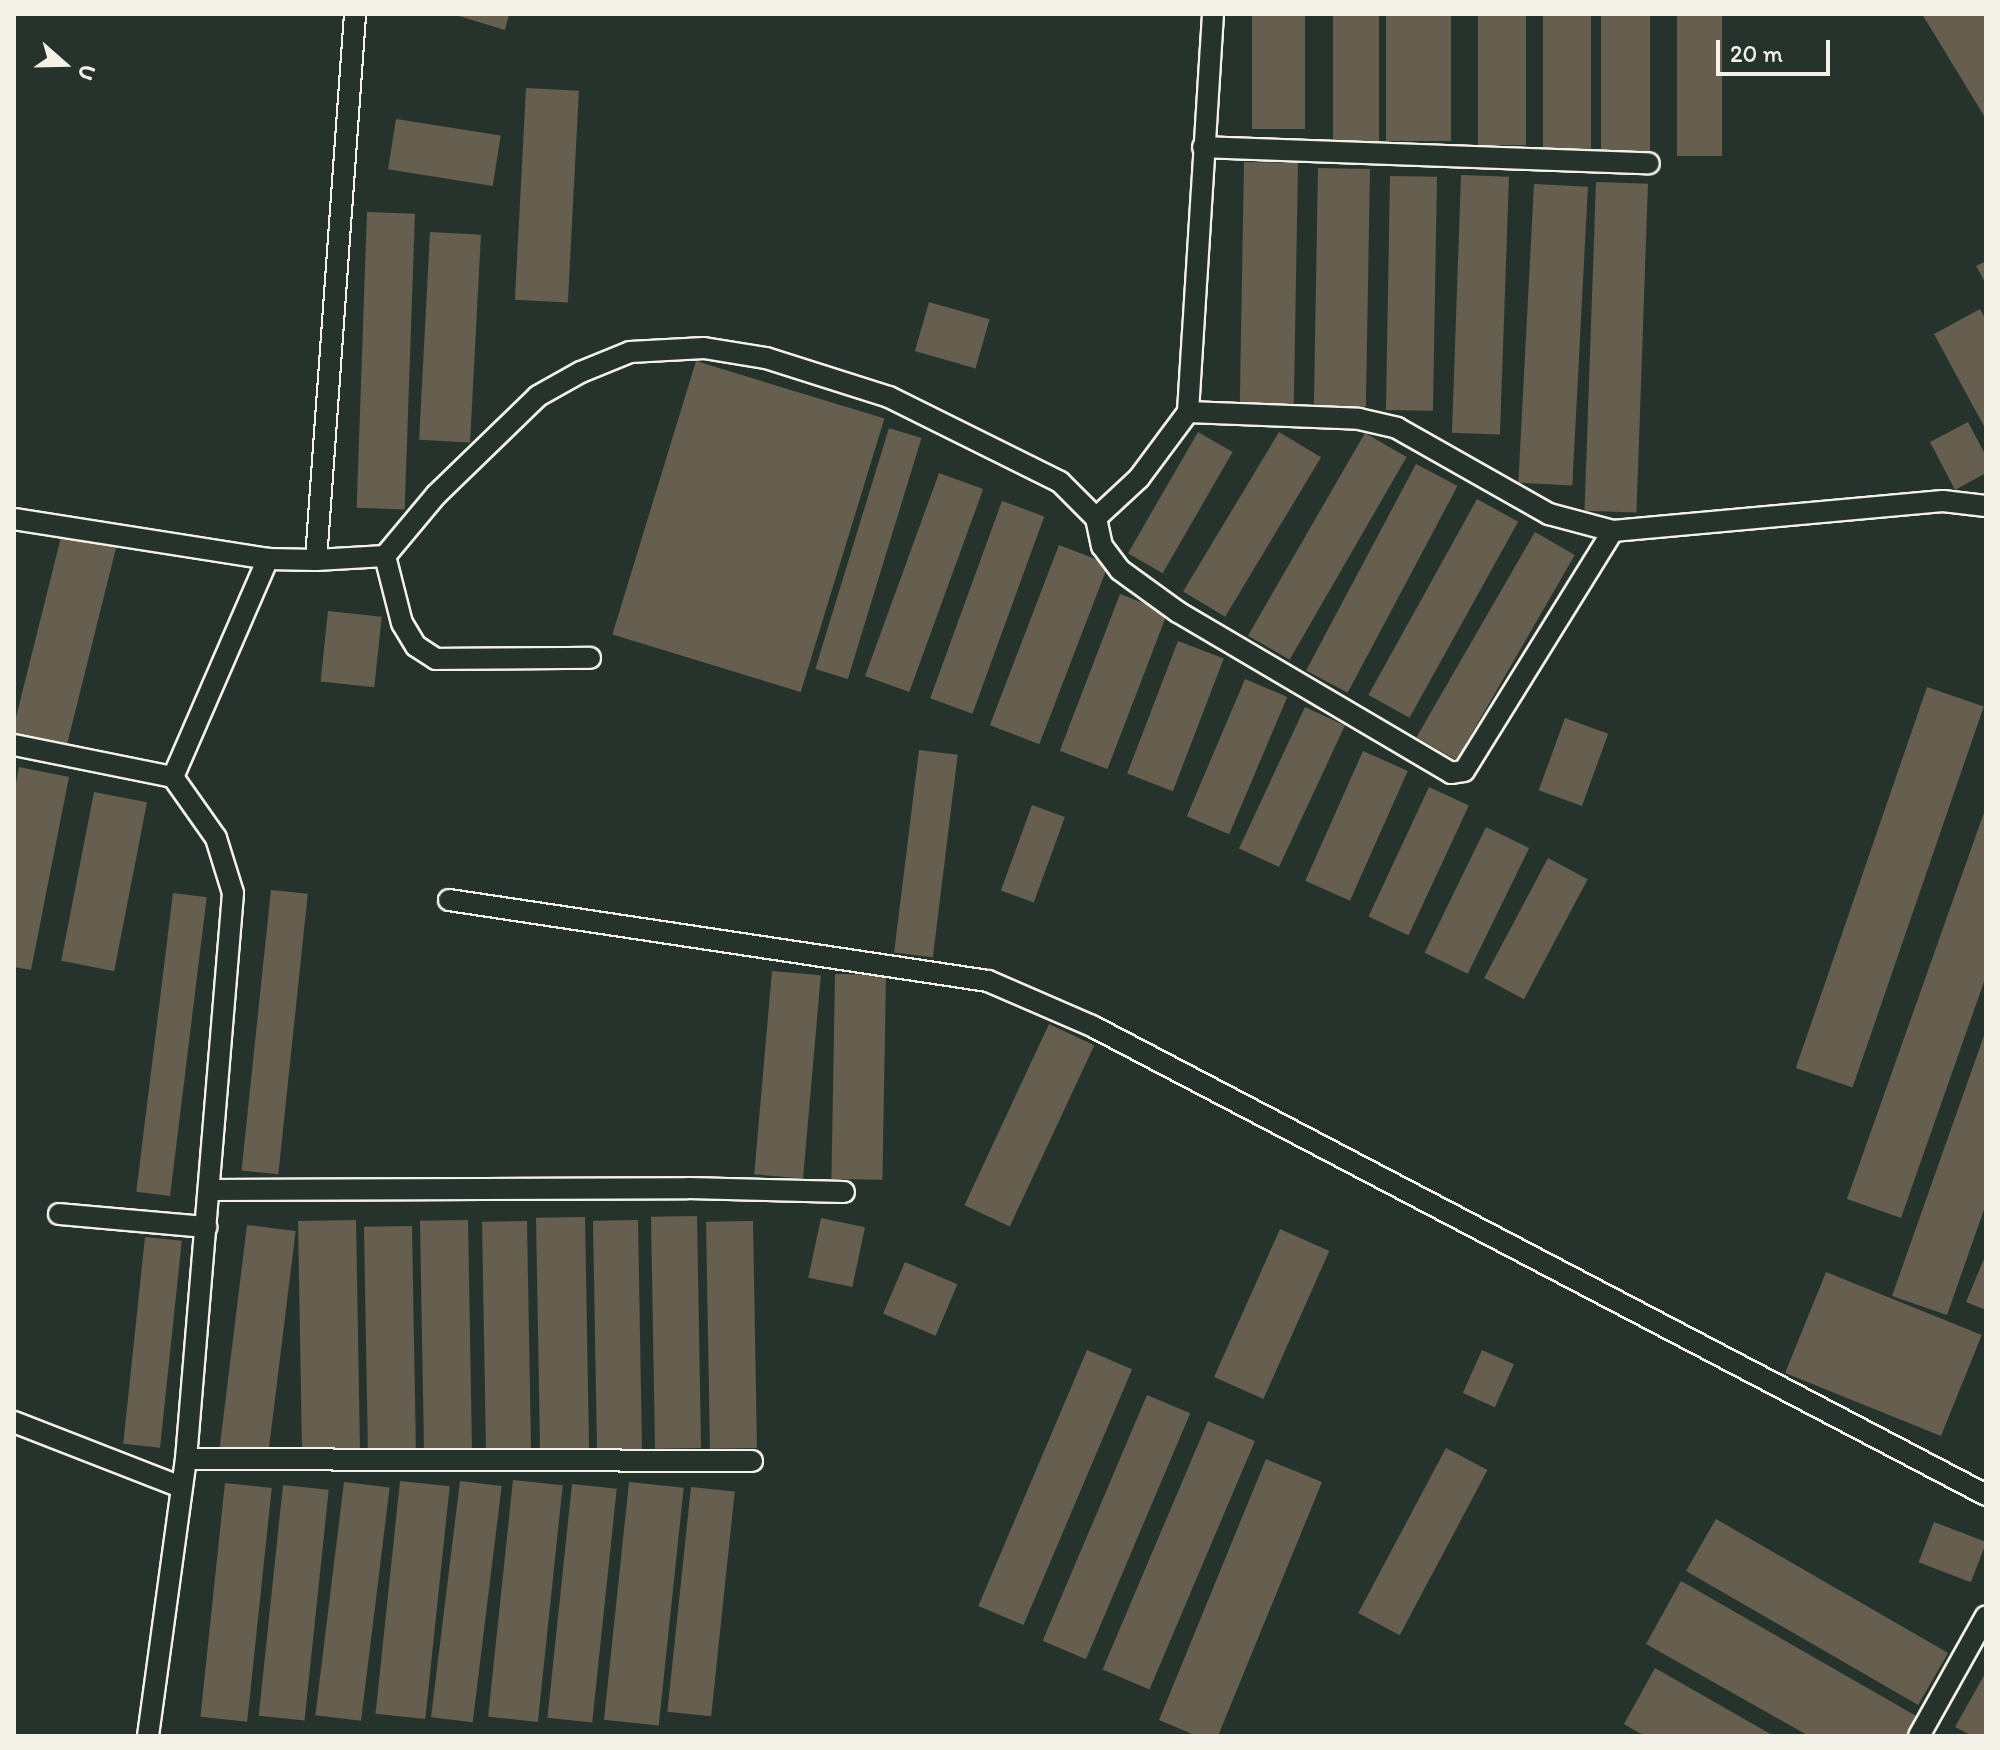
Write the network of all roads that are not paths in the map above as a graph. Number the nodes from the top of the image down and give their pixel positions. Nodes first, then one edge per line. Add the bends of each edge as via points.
1 (355, 14) edge
2 (1213, 14) edge
3 (1203, 147) junction
4 (1649, 163) dead end
5 (1188, 412) junction
6 (1986, 506) edge
7 (1096, 518) junction
8 (14, 519) edge
9 (1613, 531) junction
10 (385, 556) junction
11 (268, 559) junction
12 (316, 560) junction
13 (590, 658) dead end
14 (14, 745) edge
15 (173, 777) junction
16 (449, 900) dead end
17 (209, 1190) junction
18 (844, 1192) dead end
19 (59, 1214) dead end
20 (206, 1227) junction
21 (14, 1422) edge
22 (186, 1459) junction
23 (752, 1461) dead end
24 (181, 1487) junction
25 (1986, 1495) edge
26 (1986, 1616) edge
27 (148, 1736) edge
28 (1919, 1736) edge

1 - 12 lane
2 - 3 lane
3 - 4 lane
3 - 5 lane
5 - 7 lane via 1139,478
5 - 9 lane via 1359,419 1397,428 1549,514
6 - 9 lane via 1943,501
7 - 9 lane via 1102,546 1120,570 1178,612 1451,773 1464,771
7 - 10 lane via 1060,482 889,397 766,358 704,348 630,352 538,396 436,495
8 - 11 lane
10 - 12 lane
10 - 13 lane via 402,623 416,646 436,659
11 - 12 lane
11 - 15 lane
14 - 15 lane
15 - 17 lane via 216,838 233,893
16 - 25 lane via 988,981 1092,1026
17 - 18 lane
17 - 20 lane
19 - 20 lane
20 - 22 lane
21 - 24 lane
22 - 23 lane
22 - 24 lane
24 - 27 lane
26 - 28 lane

